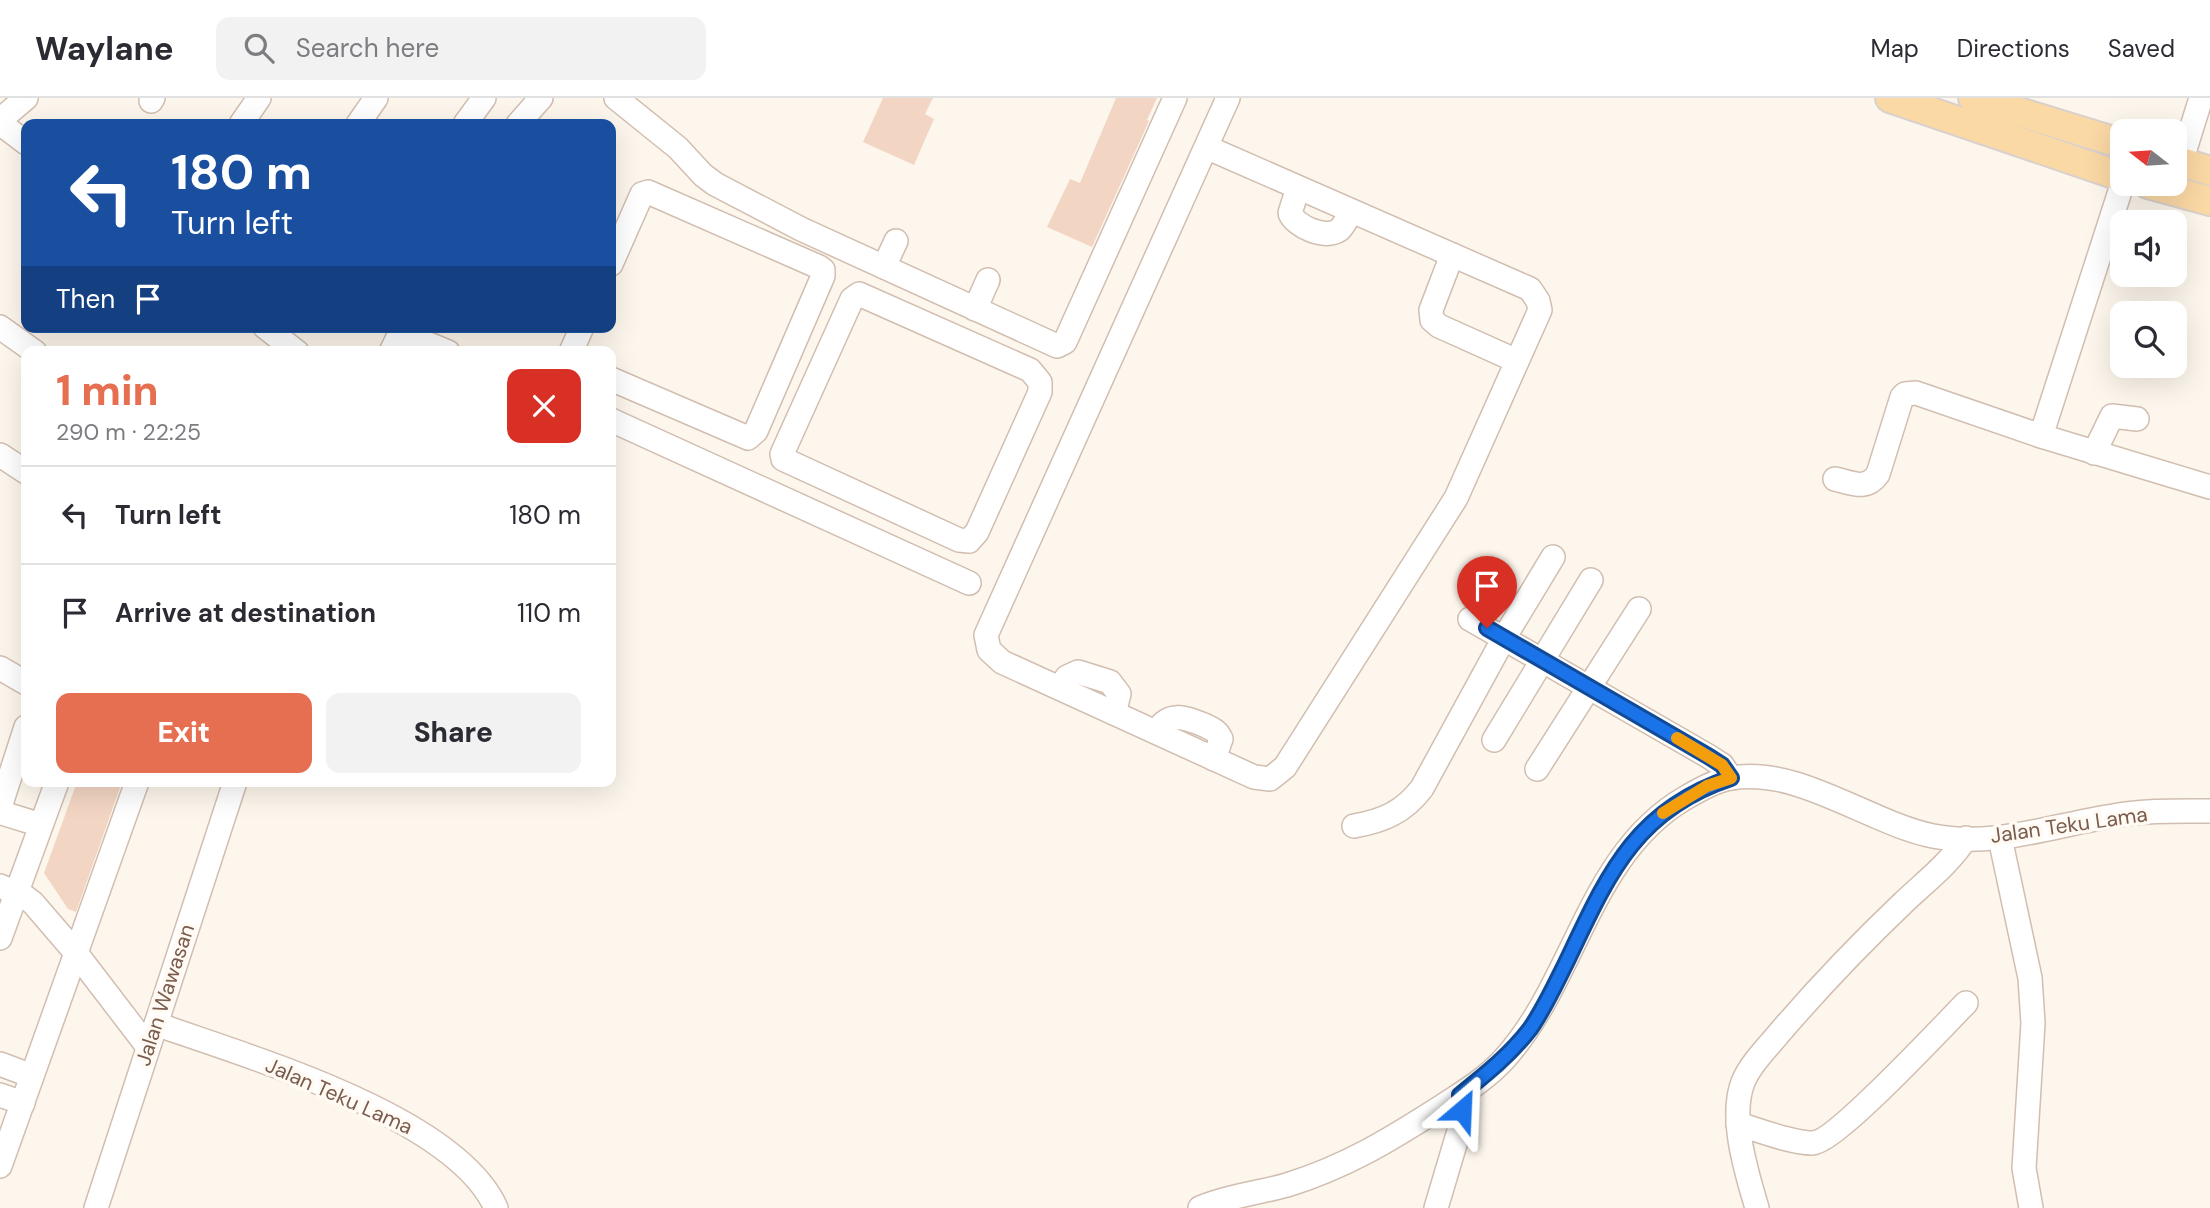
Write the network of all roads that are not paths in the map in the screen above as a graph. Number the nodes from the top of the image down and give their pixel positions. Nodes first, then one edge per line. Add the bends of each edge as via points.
1 (26, 98) edge
2 (259, 98) edge
3 (376, 98) edge
4 (484, 98) edge
5 (541, 98) edge
6 (616, 98) edge
7 (1175, 98) edge
8 (1228, 98) edge
9 (1890, 98) edge
10 (1973, 98) edge
11 (2201, 98) edge
12 (244, 119) edge
13 (361, 119) edge
14 (469, 119) edge
15 (522, 119) edge
16 (0, 121) edge
17 (2188, 134) edge
18 (21, 139) edge
19 (2110, 140) edge
20 (1206, 147) junction
21 (2188, 164) edge
22 (2210, 171) edge
23 (2110, 173) edge
24 (1298, 188) junction
25 (2188, 195) edge
26 (2118, 196) edge
27 (2210, 201) edge
28 (1351, 211) junction
29 (897, 241) dead end
30 (616, 253) edge
31 (1452, 255) junction
32 (884, 267) junction
33 (988, 280) dead end
34 (975, 309) junction
35 (0, 327) edge
36 (273, 333) edge
37 (398, 337) edge
38 (27, 346) edge
39 (289, 346) edge
40 (428, 346) edge
41 (1517, 361) junction
42 (616, 381) edge
43 (656, 399) junction
44 (2137, 419) dead end
45 (616, 422) edge
46 (642, 433) junction
47 (2040, 436) junction
48 (2094, 453) junction
49 (0, 455) edge
50 (21, 469) edge
51 (1835, 479) dead end
52 (2210, 486) edge
53 (870, 500) junction
54 (856, 533) junction
55 (1553, 557) dead end
56 (1591, 580) dead end
57 (969, 583) dead end
58 (1639, 609) dead end
59 (1470, 619) dead end
60 (1504, 638) junction
61 (1543, 661) junction
62 (0, 668) edge
63 (21, 680) edge
64 (1590, 688) junction
65 (1494, 740) dead end
66 (21, 743) edge
67 (1537, 769) dead end
68 (1731, 778) junction
69 (55, 787) edge
70 (135, 787) edge
71 (232, 787) edge
72 (0, 808) edge
73 (2210, 811) edge
74 (41, 825) junction
75 (1354, 826) dead end
76 (1966, 838) junction
77 (2000, 838) junction
78 (8, 890) edge
79 (0, 938) edge
80 (76, 953) junction
81 (1966, 1003) dead end
82 (156, 1024) junction
83 (148, 1047) junction
84 (0, 1064) edge
85 (32, 1076) junction
86 (0, 1095) edge
87 (1460, 1095) junction
88 (23, 1103) junction
89 (1738, 1124) junction
90 (0, 1166) edge
91 (1232, 1204) edge
92 (96, 1208) edge
93 (496, 1208) edge
94 (1200, 1208) edge
95 (1436, 1208) edge
96 (1757, 1208) edge
97 (2031, 1208) edge

1 - 16 street
2 - 12 street
3 - 13 street
4 - 14 street
5 - 15 street
6 - 32 street via 715,184
7 - 34 street via 1065,342 1057,346
8 - 20 street
9 - 23 main road
10 - 19 main road
11 - 17 street
16 - 18 street
20 - 24 street
20 - 41 street via 986,635 995,657 1214,759 1262,779 1275,776 1456,498
21 - 22 main road
24 - 28 street
24 - 28 street via 1290,208 1297,223 1333,232
25 - 27 main road
26 - 47 street
28 - 31 street
29 - 32 street
30 - 43 street via 646,192 823,270 753,436 742,436
31 - 41 street via 1431,310 1432,320
31 - 41 street via 1534,294 1540,310
32 - 34 street
33 - 34 street
35 - 38 street
36 - 39 street
37 - 40 street
42 - 43 street
43 - 46 street
44 - 48 street via 2112,416
45 - 46 street
46 - 54 street
47 - 48 street
47 - 51 street via 1916,393 1905,394 1878,474 1861,486
48 - 52 street
49 - 50 street
53 - 53 street via 788,463 782,454 852,299 859,294 1036,374 1040,392 969,541
53 - 54 street
54 - 57 street
55 - 60 street
56 - 61 street
58 - 64 street
59 - 60 street
60 - 61 street
60 - 75 street via 1412,801 1391,817
61 - 64 street
61 - 65 street
62 - 63 street
64 - 67 street
64 - 68 street via 1708,756
66 - 72 street
68 - 76 street, Jalan Teku Lama via 1796,784 1895,824 1934,836
68 - 87 street, Jalan Teku Lama via 1707,786 1645,827 1622,855 1531,1027 1503,1061
69 - 74 street
70 - 80 street
71 - 82 street, Jalan Wawasan
72 - 74 street via 2,813
73 - 77 street, Jalan Teku Lama via 2117,815
74 - 78 street
76 - 77 street, Jalan Teku Lama
76 - 89 street via 1955,855 1901,904 1756,1060 1742,1084
77 - 97 street via 2030,978 2033,1023 2024,1168
78 - 79 street
78 - 80 street via 33,903
80 - 83 street
80 - 85 street
81 - 89 street via 1850,1119 1821,1141 1805,1142
82 - 83 street, Jalan Wawasan
82 - 93 street, Jalan Teku Lama via 313,1081 421,1132 460,1159
83 - 92 street, Jalan Wawasan
84 - 85 street
85 - 88 street
86 - 88 street
87 - 91 street, Jalan Teku Lama via 1364,1156
87 - 95 street via 1461,1124
88 - 90 street
89 - 96 street
91 - 94 street, Jalan Teku Lama

